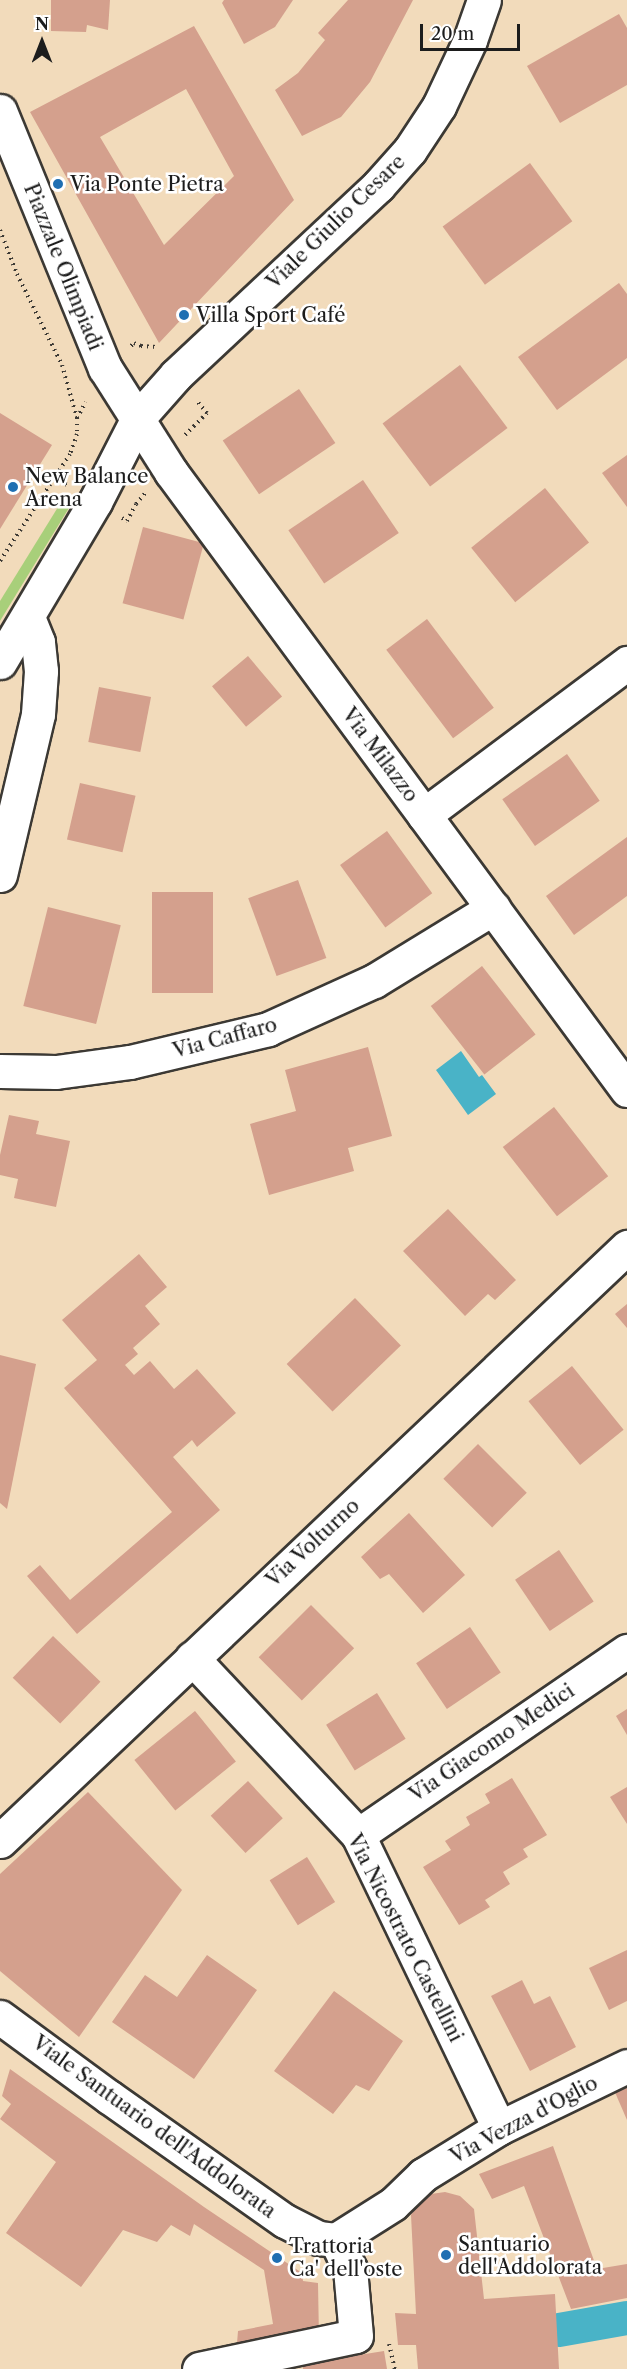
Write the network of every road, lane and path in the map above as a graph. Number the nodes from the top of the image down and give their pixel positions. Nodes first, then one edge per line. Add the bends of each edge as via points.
1 (484, 0) edge
2 (0, 111) edge
3 (0, 230) edge
4 (138, 418) junction
5 (0, 561) edge
6 (28, 617) junction
7 (0, 662) edge
8 (627, 663) edge
9 (424, 814) junction
10 (0, 875) edge
11 (493, 908) junction
12 (0, 1071) edge
13 (627, 1090) edge
14 (627, 1247) edge
15 (627, 1651) edge
16 (192, 1658) junction
17 (358, 1835) junction
18 (0, 1841) edge
19 (0, 2017) edge
20 (627, 2066) edge
21 (499, 2128) junction
22 (336, 2240) junction
23 (199, 2369) edge

1 - 4 street, Viale Giulio Cesare via 444,97 410,150 378,186 176,375
2 - 4 street, Piazzale Olimpiadi via 105,368
3 - 5 path via 62,365 78,418 70,454
4 - 6 street, Viale Giulio Cesare via 95,502
4 - 9 street, Via Milazzo via 171,472
6 - 7 street, Viale Giulio Cesare
6 - 10 street via 38,642 41,671 38,714
8 - 9 street
9 - 11 street, Via Milazzo
11 - 12 street, Via Caffaro via 374,981 268,1029 130,1062 56,1072
11 - 13 street, Via Milazzo
14 - 16 street, Via Volturno
15 - 17 street, Via Giacomo Medici
16 - 17 street, Via Nicostrato Castellini
16 - 18 street, Via Volturno
17 - 21 street, Via Nicostrato Castellini
19 - 22 street, Viale Santuario dell'Addolorata via 285,2221 318,2238
20 - 21 street, Via Vezza d'Oglio
21 - 22 street, Via Vezza d'Oglio via 423,2175 393,2204
22 - 23 street via 350,2269 356,2336

